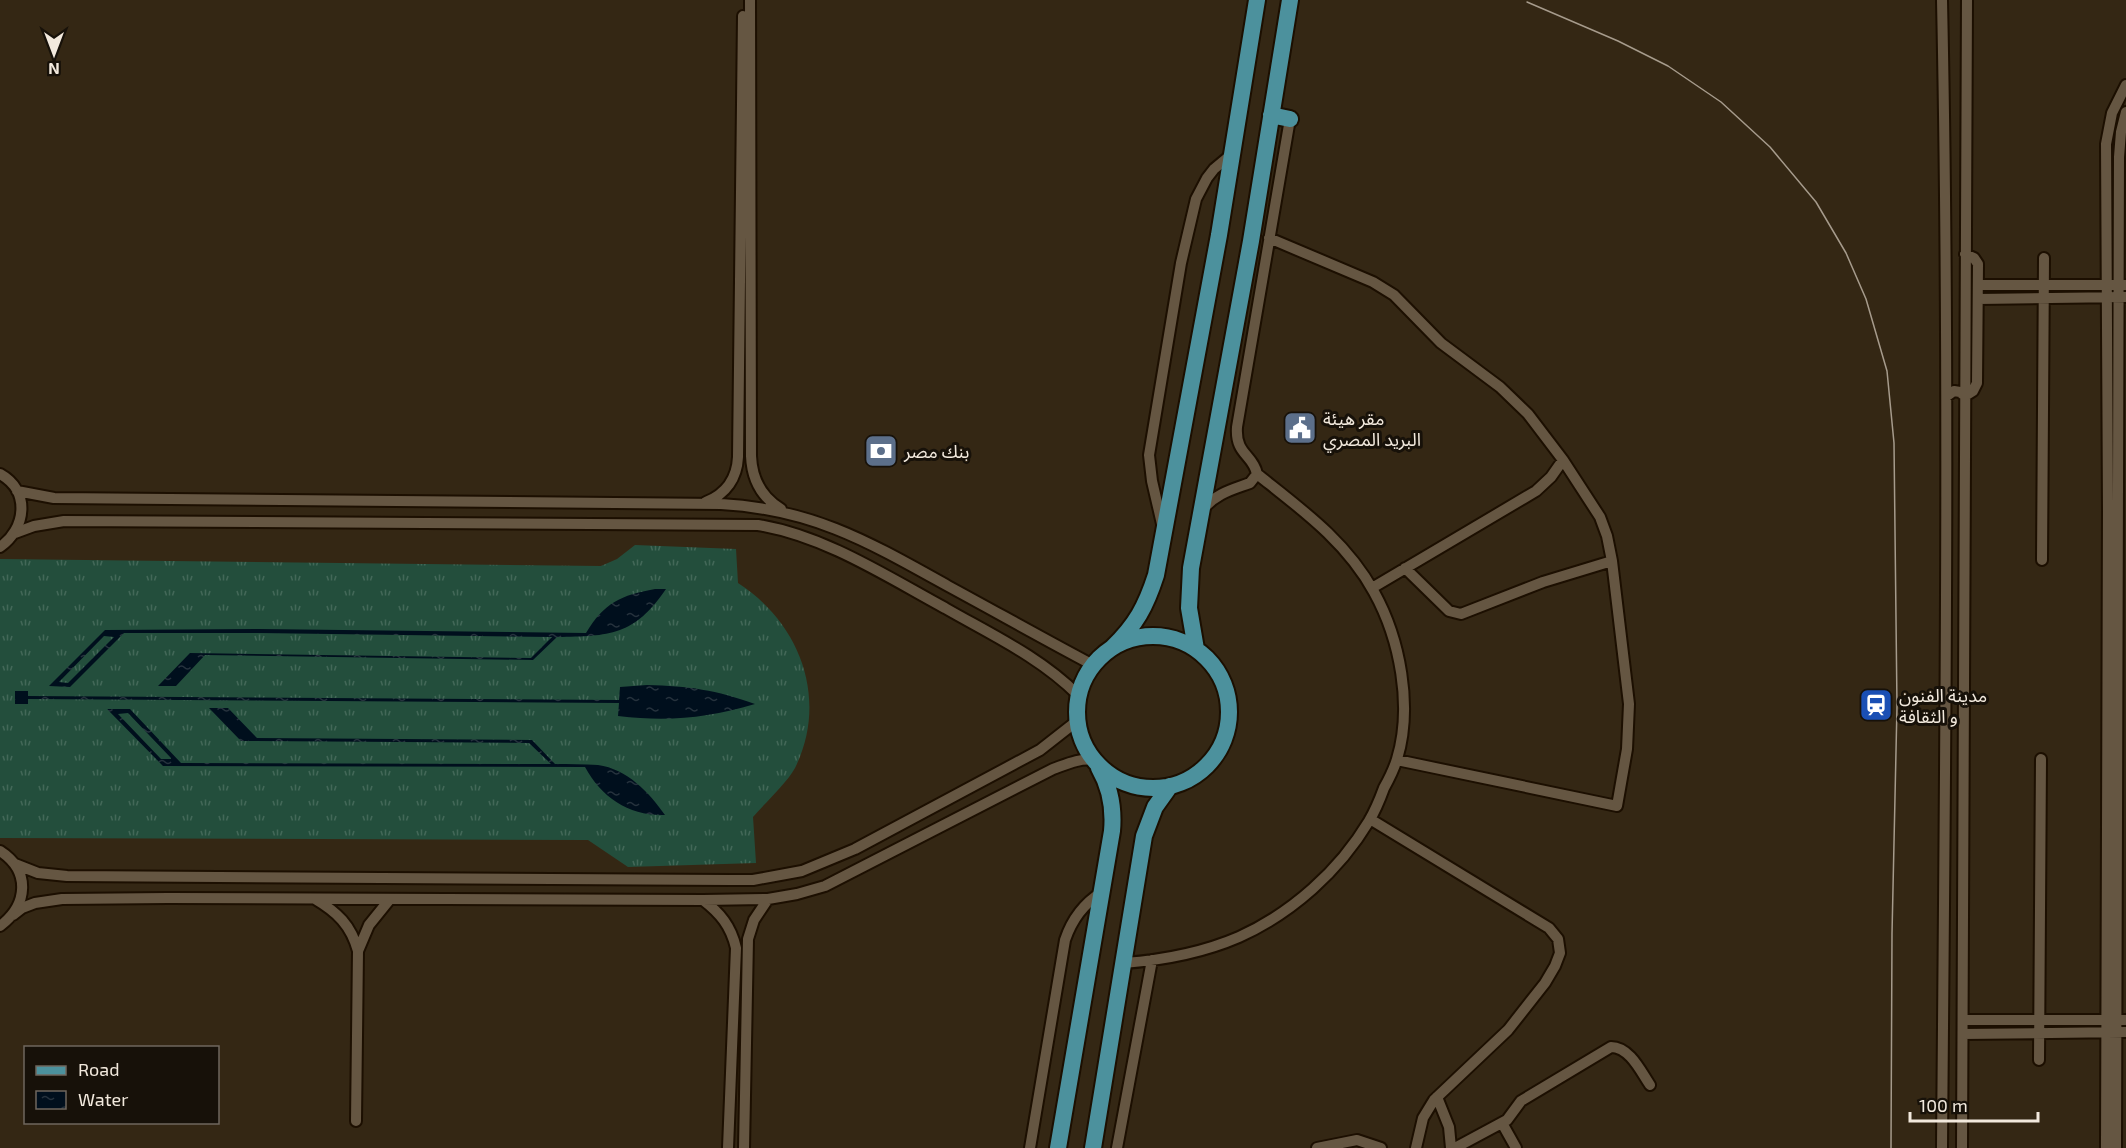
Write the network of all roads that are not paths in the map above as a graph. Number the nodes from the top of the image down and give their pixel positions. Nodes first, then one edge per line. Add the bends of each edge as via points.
1 (743, 0) edge
2 (750, 0) edge
3 (1257, 0) edge
4 (1290, 0) edge
5 (1942, 0) edge
6 (1967, 0) edge
7 (2126, 85) edge
8 (2126, 112) edge
9 (1271, 116) junction
10 (1290, 119) joint
11 (1232, 154) junction
12 (1965, 207) junction
13 (1947, 208) junction
14 (746, 216) junction
15 (746, 237) junction
16 (1269, 238) junction
17 (1965, 254) junction
18 (2044, 258) dead end
19 (1978, 285) junction
20 (2044, 285) junction
21 (2106, 285) junction
22 (2122, 285) edge
23 (2043, 297) junction
24 (2106, 297) junction
25 (2122, 297) edge
26 (1978, 299) junction
27 (1947, 396) junction
28 (1965, 396) junction
29 (2122, 452) edge
30 (1563, 460) junction
31 (1, 473) edge
32 (1257, 474) junction
33 (17, 491) junction
34 (697, 505) junction
35 (1202, 509) junction
36 (793, 514) junction
37 (1164, 531) junction
38 (8, 541) edge
39 (0, 558) edge
40 (2042, 560) dead end
41 (1612, 561) junction
42 (1405, 568) junction
43 (1372, 588) junction
44 (1112, 648) junction
45 (1196, 649) junction
46 (1093, 665) junction
47 (1078, 695) junction
48 (1077, 721) junction
49 (2041, 759) dead end
50 (1397, 760) junction
51 (1095, 762) junction
52 (1170, 786) junction
53 (1370, 819) junction
54 (0, 841) edge
55 (0, 851) edge
56 (14, 863) junction
57 (2121, 868) edge
58 (1102, 892) junction
59 (315, 898) junction
60 (390, 899) junction
61 (768, 899) junction
62 (703, 900) junction
63 (12, 917) junction
64 (0, 928) edge
65 (1944, 929) junction
66 (1964, 929) junction
67 (358, 951) junction
68 (1152, 960) junction
69 (1124, 963) junction
70 (1964, 1020) junction
71 (2040, 1020) junction
72 (2105, 1020) junction
73 (2121, 1020) edge
74 (2116, 1032) edge
75 (2039, 1033) junction
76 (1964, 1034) junction
77 (2039, 1060) dead end
78 (1650, 1085) dead end
79 (1437, 1097) junction
80 (356, 1121) dead end
81 (1502, 1123) junction
82 (728, 1148) edge
83 (744, 1148) edge
84 (1030, 1148) edge
85 (1058, 1148) edge
86 (1094, 1148) edge
87 (1117, 1148) edge
88 (1317, 1148) edge
89 (1381, 1148) edge
90 (1416, 1148) edge
91 (1453, 1148) edge
92 (1516, 1148) edge
93 (1942, 1148) edge
94 (1962, 1148) edge
95 (2106, 1148) edge
96 (2116, 1148) edge

1 - 14 street
2 - 14 street
3 - 11 main road
4 - 9 main road
5 - 13 street
6 - 12 street
7 - 21 street via 2112,112 2106,144
8 - 22 street via 2118,157
9 - 10 main road
9 - 35 main road
10 - 16 street
11 - 37 main road
11 - 37 street via 1214,169 1201,188 1181,262 1149,455
12 - 13 street via 1956,203
12 - 17 street
13 - 27 street
14 - 15 street
15 - 34 street via 738,464 724,491
15 - 36 street via 751,465 768,499
16 - 30 street via 1373,282 1394,296 1441,342 1515,400
16 - 32 street via 1237,432 1240,447
17 - 19 street via 1976,260
17 - 28 street
18 - 20 street
19 - 20 street
19 - 26 street
20 - 21 street
20 - 23 street
21 - 22 street
21 - 24 street
22 - 25 street
23 - 24 street
23 - 26 street
23 - 40 street
24 - 25 street
24 - 72 street
25 - 29 street
26 - 28 street via 1977,383
27 - 28 street via 1954,391
27 - 65 street
28 - 66 street
29 - 57 street
30 - 41 street via 1600,517
30 - 42 street via 1536,491
31 - 33 street
32 - 35 street via 1250,483 1223,492
32 - 43 street via 1327,530
33 - 34 street via 60,498
33 - 38 street via 22,512
34 - 36 street via 745,506
35 - 45 main road via 1189,588
36 - 46 street via 836,528 890,554
37 - 44 main road via 1149,597 1128,633
38 - 39 street
38 - 47 street via 34,526 64,521 758,525 819,542 907,587 1032,657
41 - 42 street via 1543,582 1461,614 1446,608
41 - 50 street via 1629,704 1627,749 1617,806
42 - 43 street
43 - 50 street via 1386,616 1400,669 1403,722
44 - 45 main road via 1132,639 1154,636
44 - 46 main road
45 - 52 main road via 1212,664 1223,683 1229,704 1228,726 1221,747 1208,765 1191,778
46 - 47 main road
47 - 48 main road
48 - 51 main road
48 - 56 street via 1040,750 855,849 778,877 717,880 67,876 38,873
49 - 71 street
50 - 53 street
51 - 52 main road via 1112,777 1131,785
51 - 58 main road via 1108,788 1113,821
51 - 61 street via 1086,759 1053,770 825,886
52 - 69 main road via 1147,826
53 - 68 street via 1354,844 1314,888 1266,923 1212,947
53 - 79 street via 1543,924 1554,933 1559,946 1555,966 1521,1015
54 - 56 street
55 - 56 street
56 - 63 street via 22,884 19,905
57 - 73 street
58 - 84 street via 1078,913 1065,940
58 - 85 main road
59 - 60 street
59 - 63 street via 62,899 35,903
59 - 67 street via 344,921
60 - 62 street
60 - 67 street via 369,925
61 - 62 street
61 - 83 street via 748,939
62 - 82 street via 724,920 736,948
63 - 64 street
65 - 66 street
65 - 93 street
66 - 70 street
67 - 80 street
68 - 69 street
68 - 87 street
69 - 86 main road
70 - 71 street
70 - 76 street
71 - 72 street
71 - 75 street
72 - 73 street
72 - 74 street
73 - 74 street
74 - 75 street
74 - 95 street
74 - 96 street
75 - 76 street
75 - 77 street
76 - 94 street
78 - 81 street via 1627,1053 1611,1047 1521,1101
79 - 90 street via 1424,1118
79 - 91 street
81 - 91 street
81 - 92 street
88 - 89 street via 1357,1140

